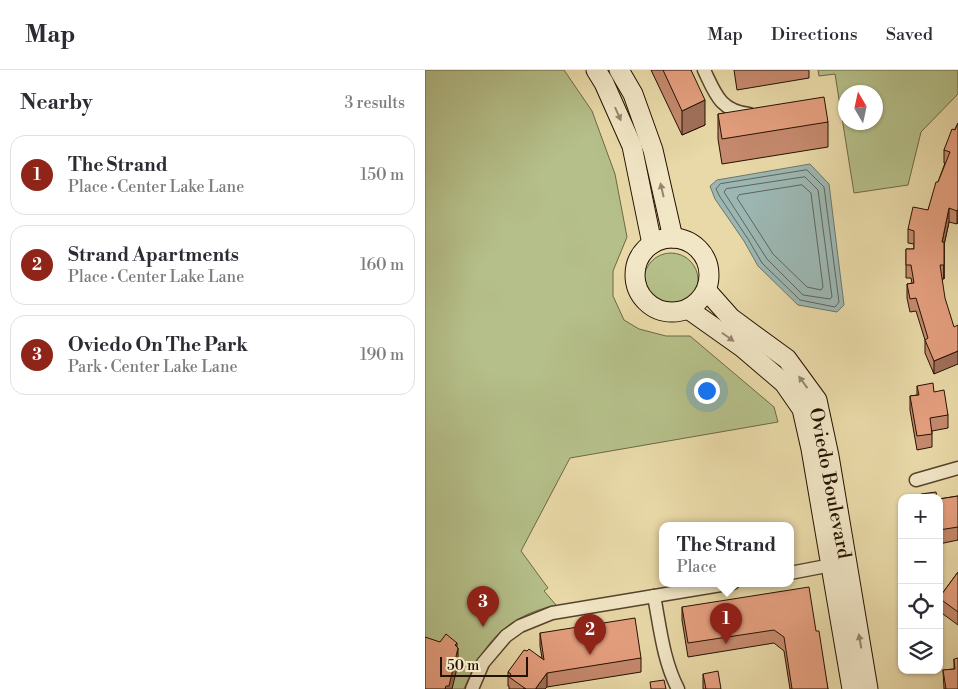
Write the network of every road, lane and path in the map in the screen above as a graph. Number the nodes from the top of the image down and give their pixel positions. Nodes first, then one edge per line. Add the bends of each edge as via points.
1 (597, 70) edge
2 (619, 70) edge
3 (704, 70) edge
4 (757, 112) edge
5 (673, 238) junction
6 (652, 244) junction
7 (707, 291) junction
8 (688, 309) junction
9 (958, 468) edge
10 (916, 480) dead end
11 (839, 564) junction
12 (794, 572) edge
13 (709, 587) edge
14 (655, 596) junction
15 (472, 689) edge
16 (678, 689) edge
17 (852, 689) edge
18 (868, 689) edge

1 -> 6 street via 632,146
5 -> 2 street via 653,150 633,94
3 - 4 street via 718,98 734,112
5 - 6 street
5 - 7 street via 699,248 707,261 710,276
6 - 8 street via 642,252 635,266 635,282 641,297 653,308 668,313
7 - 8 street via 697,304
11 -> 7 street, Oviedo Boulevard via 829,456 817,400 787,359 731,318
8 -> 11 street, Oviedo Boulevard via 785,383 802,409
9 - 10 street
11 - 12 street
11 - 17 street, Oviedo Boulevard
18 -> 11 street, Oviedo Boulevard
13 - 14 street
14 - 15 street via 552,613 519,626 483,662
14 - 16 street via 663,647

